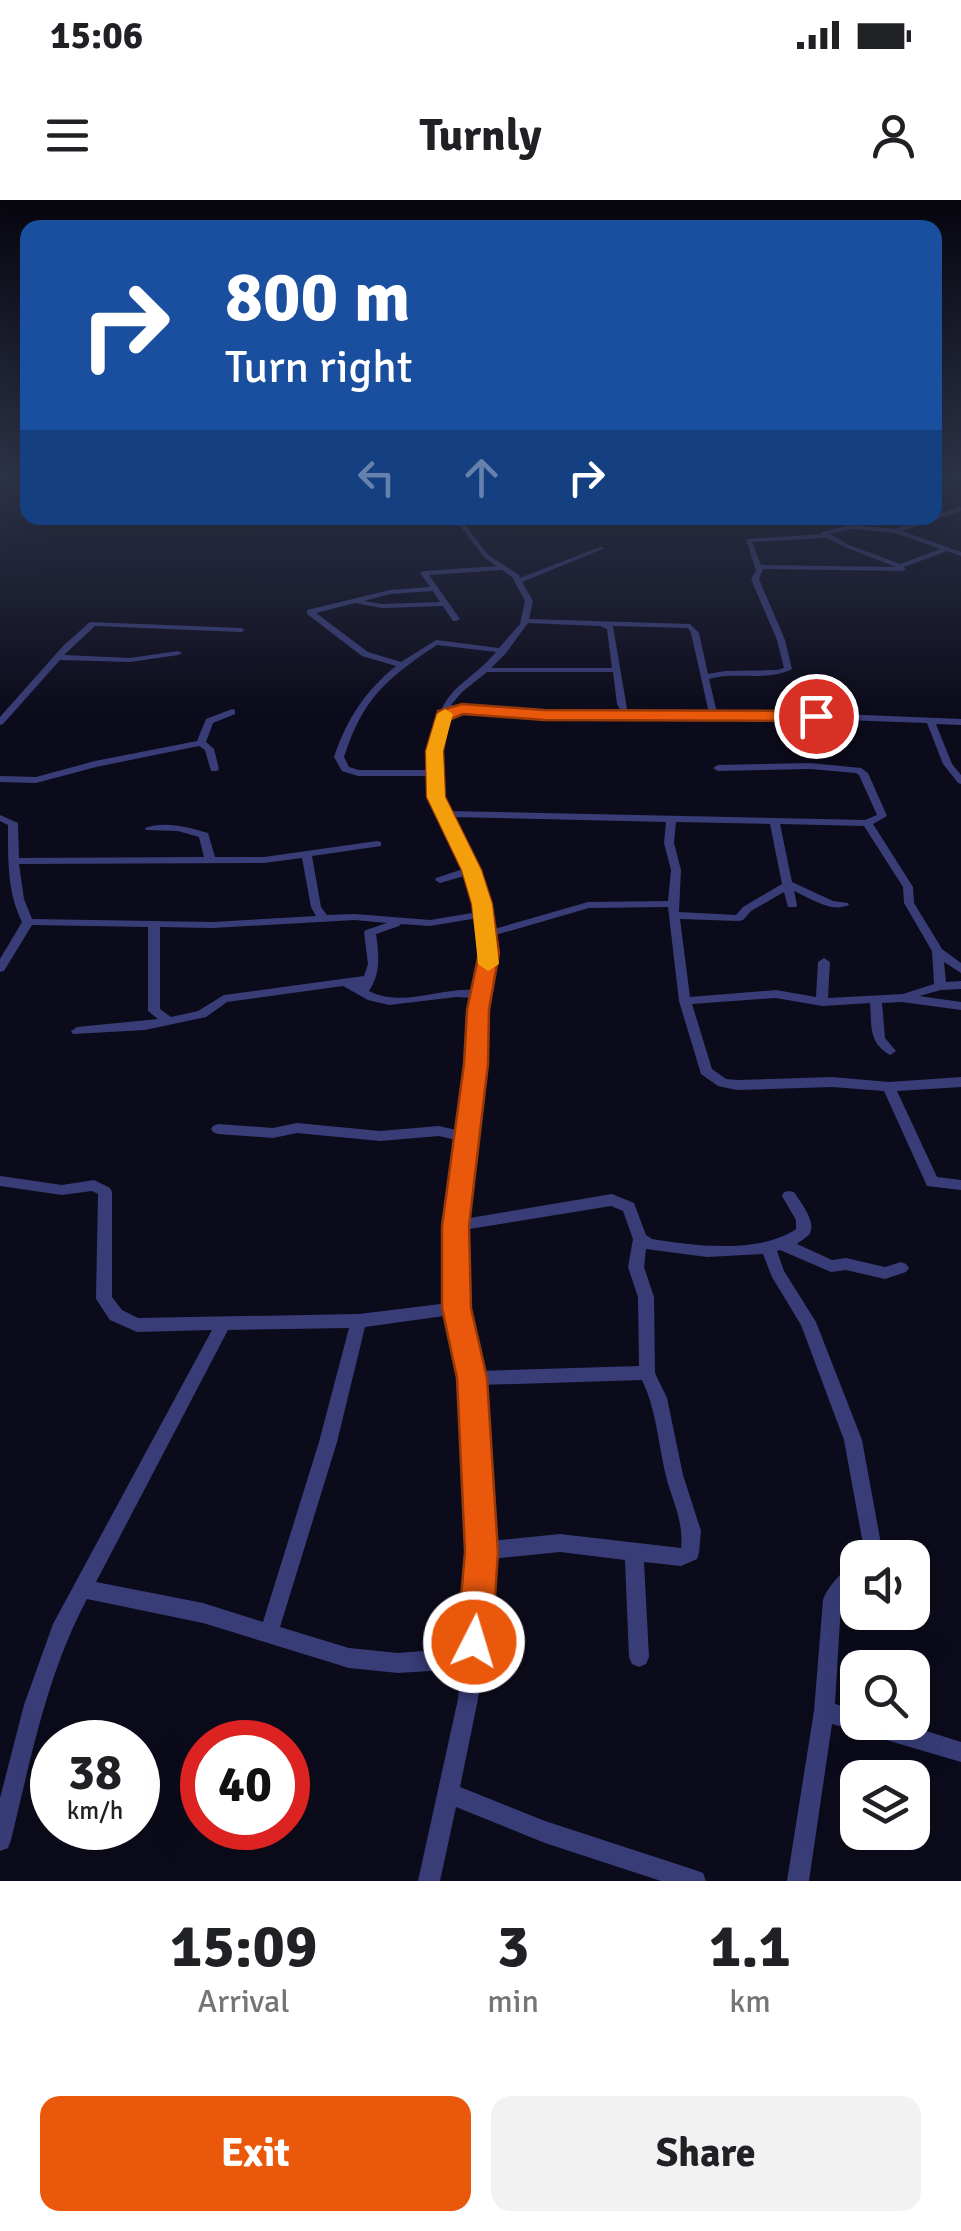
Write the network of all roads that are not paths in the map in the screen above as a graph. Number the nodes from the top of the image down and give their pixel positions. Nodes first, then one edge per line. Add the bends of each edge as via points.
1 (485, 555) edge
2 (487, 555) edge
3 (583, 555) edge
4 (754, 555) edge
5 (874, 555) edge
6 (930, 555) edge
7 (900, 566) junction
8 (758, 567) junction
9 (472, 568) junction
10 (503, 568) junction
11 (519, 580) junction
12 (434, 589) junction
13 (354, 601) junction
14 (445, 604) junction
15 (456, 618) dead end
16 (524, 621) junction
17 (614, 624) junction
18 (241, 630) dead end
19 (503, 651) junction
20 (178, 653) dead end
21 (58, 658) junction
22 (399, 664) junction
23 (486, 670) junction
24 (616, 670) junction
25 (704, 678) junction
26 (0, 700) edge
27 (18, 701) junction
28 (444, 710) junction
29 (232, 712) dead end
30 (713, 714) junction
31 (638, 716) junction
32 (931, 721) junction
33 (0, 722) edge
34 (961, 722) edge
35 (201, 743) junction
36 (718, 768) dead end
37 (214, 769) dead end
38 (434, 773) junction
39 (959, 775) edge
40 (0, 779) edge
41 (740, 805) dead end
42 (443, 814) junction
43 (0, 818) edge
44 (671, 819) junction
45 (748, 820) junction
46 (774, 820) junction
47 (867, 823) junction
48 (150, 828) dead end
49 (377, 844) dead end
50 (308, 856) junction
51 (210, 858) junction
52 (13, 860) junction
53 (472, 870) junction
54 (440, 880) dead end
55 (789, 884) junction
56 (792, 905) dead end
57 (844, 905) dead end
58 (673, 909) junction
59 (484, 914) junction
60 (323, 918) junction
61 (28, 922) junction
62 (401, 922) junction
63 (154, 924) junction
64 (488, 934) junction
65 (938, 951) junction
66 (824, 962) dead end
67 (0, 968) edge
68 (961, 969) edge
69 (368, 979) junction
70 (347, 984) junction
71 (961, 985) edge
72 (940, 986) junction
73 (482, 994) junction
74 (366, 995) junction
75 (876, 998) junction
76 (902, 998) junction
77 (685, 1001) junction
78 (822, 1002) junction
79 (961, 1006) edge
80 (166, 1019) junction
81 (78, 1031) dead end
82 (890, 1051) dead end
83 (961, 1082) edge
84 (889, 1087) junction
85 (218, 1130) dead end
86 (466, 1136) junction
87 (0, 1181) edge
88 (961, 1184) edge
89 (789, 1196) dead end
90 (456, 1226) junction
91 (640, 1239) junction
92 (777, 1246) junction
93 (901, 1268) dead end
94 (456, 1308) junction
95 (359, 1322) junction
96 (224, 1323) junction
97 (647, 1372) junction
98 (472, 1378) junction
99 (871, 1540) edge
100 (634, 1550) junction
101 (482, 1552) junction
102 (85, 1589) junction
103 (840, 1591) edge
104 (269, 1633) junction
105 (639, 1658) dead end
106 (473, 1663) junction
107 (824, 1711) junction
108 (840, 1716) edge
109 (921, 1740) edge
110 (961, 1752) edge
111 (450, 1794) junction
112 (0, 1840) edge
113 (429, 1881) edge
114 (695, 1881) edge
115 (798, 1881) edge

1 - 9 street via 488,561
2 - 10 street
3 - 11 street
4 - 8 street
5 - 7 street
6 - 7 street
7 - 8 street
8 - 25 street via 755,579 788,669
9 - 10 street
9 - 12 street via 426,572
10 - 11 street
11 - 16 street via 529,601
12 - 13 street
12 - 14 street
13 - 14 street
13 - 22 street via 307,613 366,654
14 - 15 street
16 - 17 street
16 - 19 street
17 - 24 street
17 - 25 street via 692,627
18 - 21 street via 97,622
19 - 22 street via 441,641
19 - 23 street
20 - 21 street
21 - 27 street
22 - 38 street via 360,702 340,764 358,773
23 - 24 street
23 - 28 street
24 - 31 street via 624,710
25 - 30 street
26 - 27 street
27 - 33 street
28 - 31 street
28 - 38 street
29 - 35 street via 209,720
30 - 31 street
30 - 32 street
32 - 34 street
32 - 39 street
35 - 37 street
35 - 40 street via 36,780
36 - 47 street via 862,771 883,814
38 - 42 street
41 - 45 street
42 - 44 street
42 - 53 street
43 - 52 street via 13,823
44 - 45 street
44 - 58 street
45 - 46 street
46 - 47 street
46 - 55 street
47 - 65 street
48 - 51 street via 204,834
49 - 50 street
50 - 51 street
50 - 60 street
51 - 52 street
52 - 61 street via 17,902
53 - 54 street
53 - 59 street
55 - 56 street
55 - 57 street
55 - 58 street via 739,918
58 - 64 street via 588,905
58 - 77 street
59 - 62 street
59 - 64 street
60 - 62 street
60 - 63 street
61 - 63 street
61 - 67 street
62 - 69 street via 370,932 374,964
63 - 80 street via 154,1011
64 - 73 street
65 - 68 street
65 - 72 street
66 - 78 street
69 - 70 street
69 - 74 street
70 - 74 street
70 - 80 street via 224,999 202,1014
71 - 72 street
72 - 76 street
73 - 74 street via 407,1001
73 - 86 street
75 - 76 street
75 - 78 street
75 - 82 street via 879,1038
76 - 79 street
77 - 78 street via 776,994
77 - 84 street via 701,1062 724,1083
80 - 81 street
83 - 84 street
84 - 88 street via 932,1182
85 - 86 street
86 - 90 street
87 - 96 street via 105,1192 104,1299 116,1315 137,1324
89 - 92 street via 804,1226 799,1237
90 - 91 street via 612,1200 628,1207
90 - 94 street
91 - 92 street via 664,1246
91 - 97 street via 636,1268 646,1297
92 - 93 street via 831,1266 884,1273
92 - 99 street via 777,1273 808,1322 853,1440
94 - 95 street
94 - 98 street
95 - 96 street
95 - 104 street
96 - 102 street
97 - 98 street
97 - 100 street via 659,1398 692,1548 686,1557
98 - 101 street
100 - 101 street via 560,1543
100 - 105 street
101 - 106 street
102 - 104 street
102 - 112 street via 48,1658
103 - 107 street via 832,1600
104 - 106 street via 349,1658
106 - 111 street
107 - 108 street
107 - 115 street
109 - 110 street
111 - 113 street
111 - 114 street

